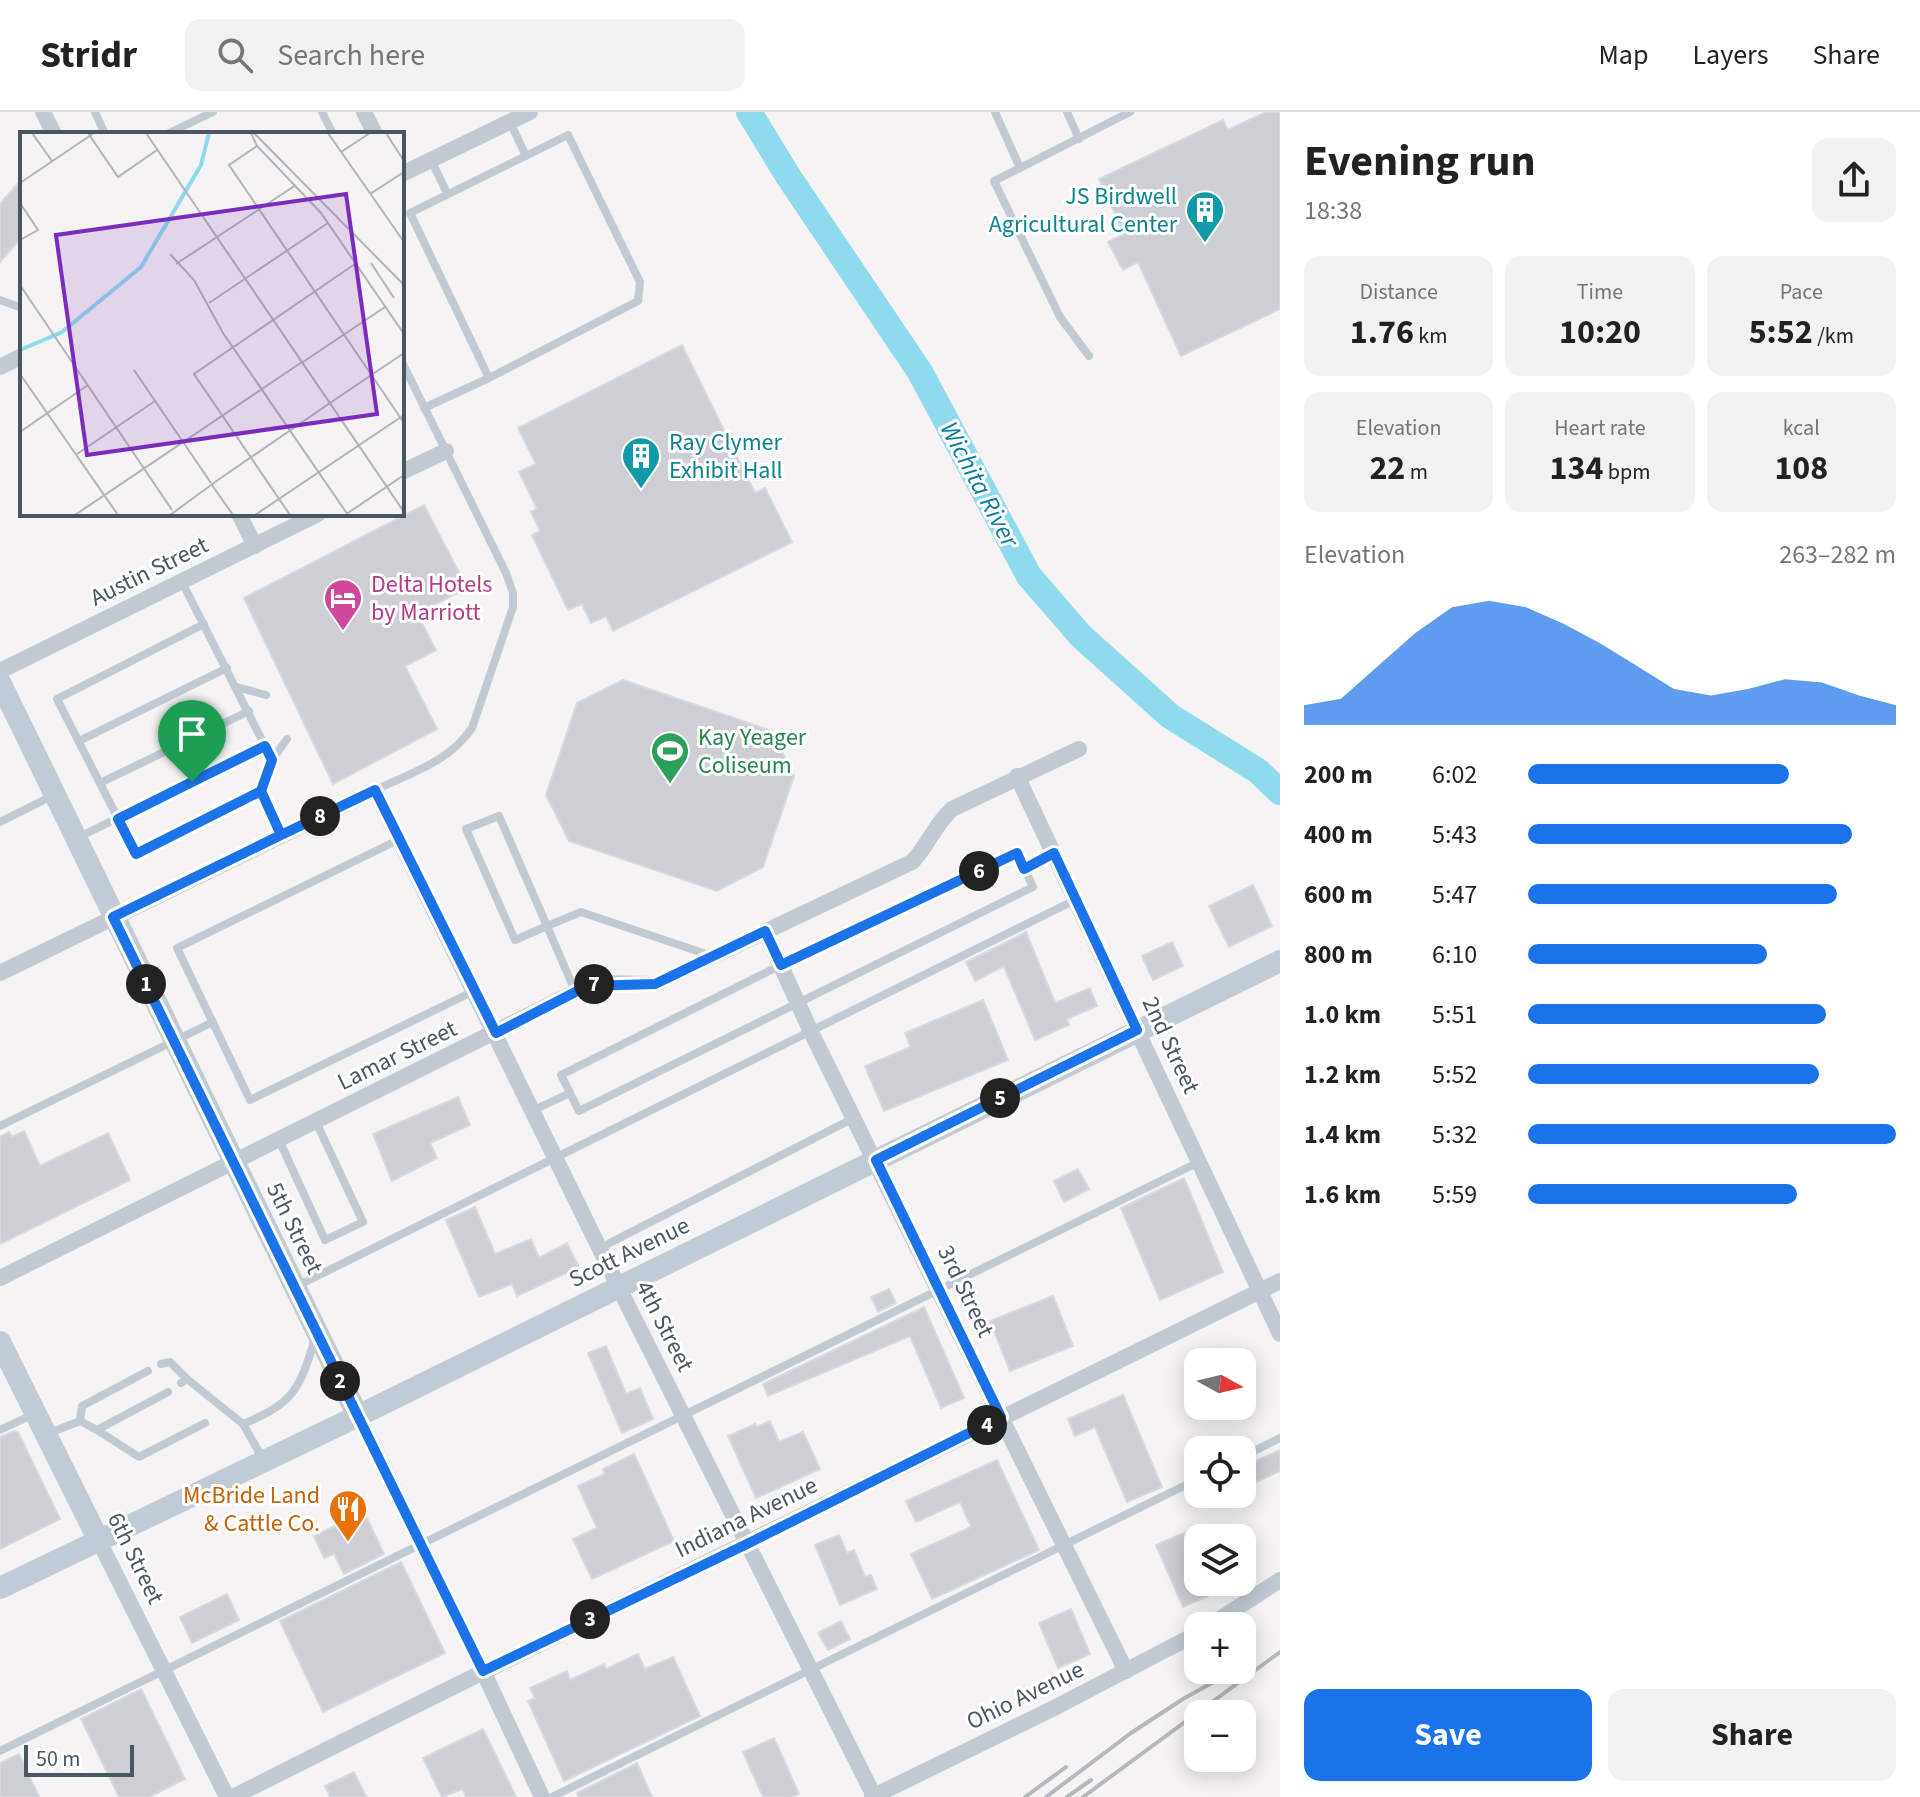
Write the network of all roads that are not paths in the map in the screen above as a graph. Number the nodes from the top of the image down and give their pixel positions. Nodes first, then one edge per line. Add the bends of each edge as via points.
1 (43, 112) edge
2 (95, 112) edge
3 (213, 112) edge
4 (322, 112) edge
5 (364, 112) edge
6 (530, 112) edge
7 (995, 112) edge
8 (1067, 112) edge
9 (1130, 112) edge
10 (510, 122) junction
11 (53, 132) edge
12 (104, 132) edge
13 (171, 132) edge
14 (332, 132) edge
15 (371, 132) edge
16 (1079, 139) junction
17 (526, 156) junction
18 (431, 160) junction
19 (1020, 168) junction
20 (404, 173) edge
21 (447, 193) junction
22 (1089, 356) dead end
23 (20, 357) edge
24 (404, 366) edge
25 (0, 367) edge
26 (489, 378) junction
27 (424, 408) junction
28 (446, 451) junction
29 (404, 471) edge
30 (240, 516) edge
31 (314, 516) edge
32 (255, 546) junction
33 (182, 582) junction
34 (204, 624) junction
35 (227, 668) junction
36 (0, 671) edge
37 (0, 682) edge
38 (237, 687) junction
39 (266, 695) dead end
40 (249, 711) junction
41 (287, 739) dead end
42 (79, 741) junction
43 (265, 746) junction
44 (1079, 749) dead end
45 (272, 760) junction
46 (1017, 776) junction
47 (100, 783) junction
48 (375, 790) junction
49 (261, 791) junction
50 (54, 795) junction
51 (118, 819) junction
52 (0, 822) edge
53 (281, 835) junction
54 (76, 839) junction
55 (400, 839) junction
56 (1054, 853) junction
57 (1024, 869) junction
58 (1076, 900) junction
59 (113, 917) junction
60 (547, 926) junction
61 (765, 931) junction
62 (712, 956) junction
63 (1280, 961) edge
64 (781, 965) junction
65 (0, 973) edge
66 (475, 991) junction
67 (575, 992) junction
68 (799, 1004) junction
69 (213, 1022) junction
70 (1137, 1030) junction
71 (811, 1032) junction
72 (496, 1033) junction
73 (174, 1040) junction
74 (570, 1093) junction
75 (534, 1110) junction
76 (854, 1117) junction
77 (316, 1122) junction
78 (0, 1126) edge
79 (279, 1140) junction
80 (556, 1156) junction
81 (876, 1160) junction
82 (234, 1162) junction
83 (1199, 1162) junction
84 (600, 1248) junction
85 (0, 1278) edge
86 (1280, 1281) edge
87 (618, 1286) junction
88 (294, 1287) junction
89 (939, 1290) junction
90 (1259, 1291) junction
91 (317, 1333) junction
92 (1280, 1334) edge
93 (0, 1342) edge
94 (161, 1364) dead end
95 (148, 1371) dead end
96 (168, 1392) dead end
97 (35, 1413) junction
98 (683, 1415) junction
99 (358, 1416) junction
100 (1001, 1417) junction
101 (80, 1421) junction
102 (205, 1423) dead end
103 (243, 1424) junction
104 (0, 1430) edge
105 (97, 1430) junction
106 (46, 1435) junction
107 (1280, 1438) edge
108 (1256, 1450) edge
109 (264, 1461) junction
110 (1184, 1486) edge
111 (99, 1541) junction
112 (420, 1544) junction
113 (747, 1544) junction
114 (1064, 1545) junction
115 (1280, 1580) edge
116 (0, 1588) edge
117 (1231, 1612) edge
118 (1184, 1640) edge
119 (811, 1670) junction
120 (162, 1671) junction
121 (483, 1671) junction
122 (1126, 1671) junction
123 (0, 1751) edge
124 (873, 1796) edge
125 (227, 1797) edge
126 (233, 1797) edge
127 (542, 1797) edge
128 (552, 1797) edge

1 - 11 street
2 - 12 lane
3 - 13 lane
4 - 14 lane
5 - 15 street
6 - 10 street
7 - 19 lane
8 - 16 lane
9 - 16 lane
10 - 17 lane
10 - 18 street
16 - 19 lane
17 - 21 lane
17 - 26 lane via 568,135 640,282 638,301
18 - 20 street
18 - 21 lane
19 - 22 lane via 994,181 1060,317
21 - 26 lane via 410,213
23 - 25 street
24 - 27 lane
26 - 27 lane
27 - 28 lane
28 - 29 street
28 - 48 lane via 506,573 513,607 472,728 462,743 435,763
30 - 32 street
31 - 32 street, Austin Street
32 - 33 street, Austin Street
33 - 34 lane
33 - 36 street, Austin Street
34 - 35 lane
34 - 42 lane via 57,699
35 - 38 lane
35 - 42 lane
37 - 50 main road, 5th Street
38 - 39 lane
38 - 40 lane
40 - 43 lane
40 - 47 lane
41 - 45 lane
42 - 47 lane
43 - 45 lane
43 - 51 lane
44 - 46 street, Lamar Street
45 - 49 lane
46 - 56 street, 2nd Street
46 - 61 street, Lamar Street via 952,809 912,862
47 - 51 lane
48 - 53 street
48 - 55 street, 4th Street
49 - 51 lane via 136,854
49 - 53 lane
50 - 52 lane
50 - 54 main road, 5th Street
51 - 54 lane
53 - 59 street
54 - 59 main road, 5th Street
55 - 66 street, 4th Street
55 - 69 lane via 177,948
56 - 57 lane
56 - 58 street, 2nd Street
57 - 64 lane via 1017,853
57 - 68 lane via 1033,887
58 - 70 street, 2nd Street
58 - 71 lane
59 - 65 street
59 - 73 main road, 5th Street
60 - 60 lane via 499,816 466,829 515,940
60 - 62 lane via 581,912
60 - 67 lane
61 - 62 street, Lamar Street
61 - 64 street, 3rd Street
62 - 67 street, Lamar Street via 655,984 599,983
63 - 70 main road, Scott Avenue
64 - 68 street, 3rd Street
64 - 74 lane via 561,1075
66 - 69 lane via 250,1100
66 - 72 street, 4th Street
67 - 72 street, Lamar Street
68 - 71 street, 3rd Street
68 - 74 lane via 579,1111
69 - 73 lane
70 - 81 main road, Scott Avenue
70 - 83 street, 2nd Street
71 - 76 street, 3rd Street
71 - 80 lane
72 - 75 street, 4th Street
72 - 77 street, Lamar Street
73 - 78 lane
73 - 82 main road, 5th Street
74 - 75 lane
75 - 80 street, 4th Street
76 - 81 street, 3rd Street
76 - 84 lane
77 - 79 street, Lamar Street
77 - 79 lane via 363,1222 325,1240
79 - 82 street, Lamar Street
80 - 84 street, 4th Street
80 - 88 lane
81 - 87 main road, Scott Avenue
81 - 89 street, 3rd Street
82 - 85 street, Lamar Street
82 - 88 main road, 5th Street
83 - 89 lane
83 - 90 street, 2nd Street
84 - 87 street, 4th Street
86 - 90 street, Indiana Avenue
87 - 98 street, 4th Street
87 - 99 main road, Scott Avenue
88 - 91 main road, 5th Street
89 - 98 lane
89 - 100 street, 3rd Street
90 - 92 street, 2nd Street
90 - 100 street, Indiana Avenue
91 - 99 main road, 5th Street
91 - 103 lane via 292,1397
93 - 97 main road, 6th Street
94 - 103 lane via 170,1362 220,1412
95 - 101 lane via 82,1406
96 - 105 lane
97 - 104 lane
97 - 106 main road, 6th Street
98 - 112 lane
98 - 113 street, 4th Street
99 - 109 main road, Scott Avenue
99 - 112 street, 5th Street
100 - 113 street, Indiana Avenue
100 - 114 street, 3rd Street
101 - 105 lane
101 - 106 lane
102 - 105 lane via 139,1457
103 - 109 lane
106 - 111 main road, 6th Street
107 - 108 lane
109 - 111 main road, Scott Avenue
110 - 114 lane
111 - 116 main road, Scott Avenue
111 - 120 street, 6th Street
112 - 120 lane
112 - 121 street, 5th Street
113 - 119 street, 4th Street
113 - 121 street, Indiana Avenue
114 - 119 lane
114 - 122 street, 3rd Street
115 - 117 street
118 - 122 street, Ohio Avenue
119 - 124 street, 4th Street
119 - 128 lane
120 - 123 lane
120 - 125 street, 6th Street
121 - 126 street, Indiana Avenue
121 - 127 street, 5th Street
122 - 124 street, Ohio Avenue

